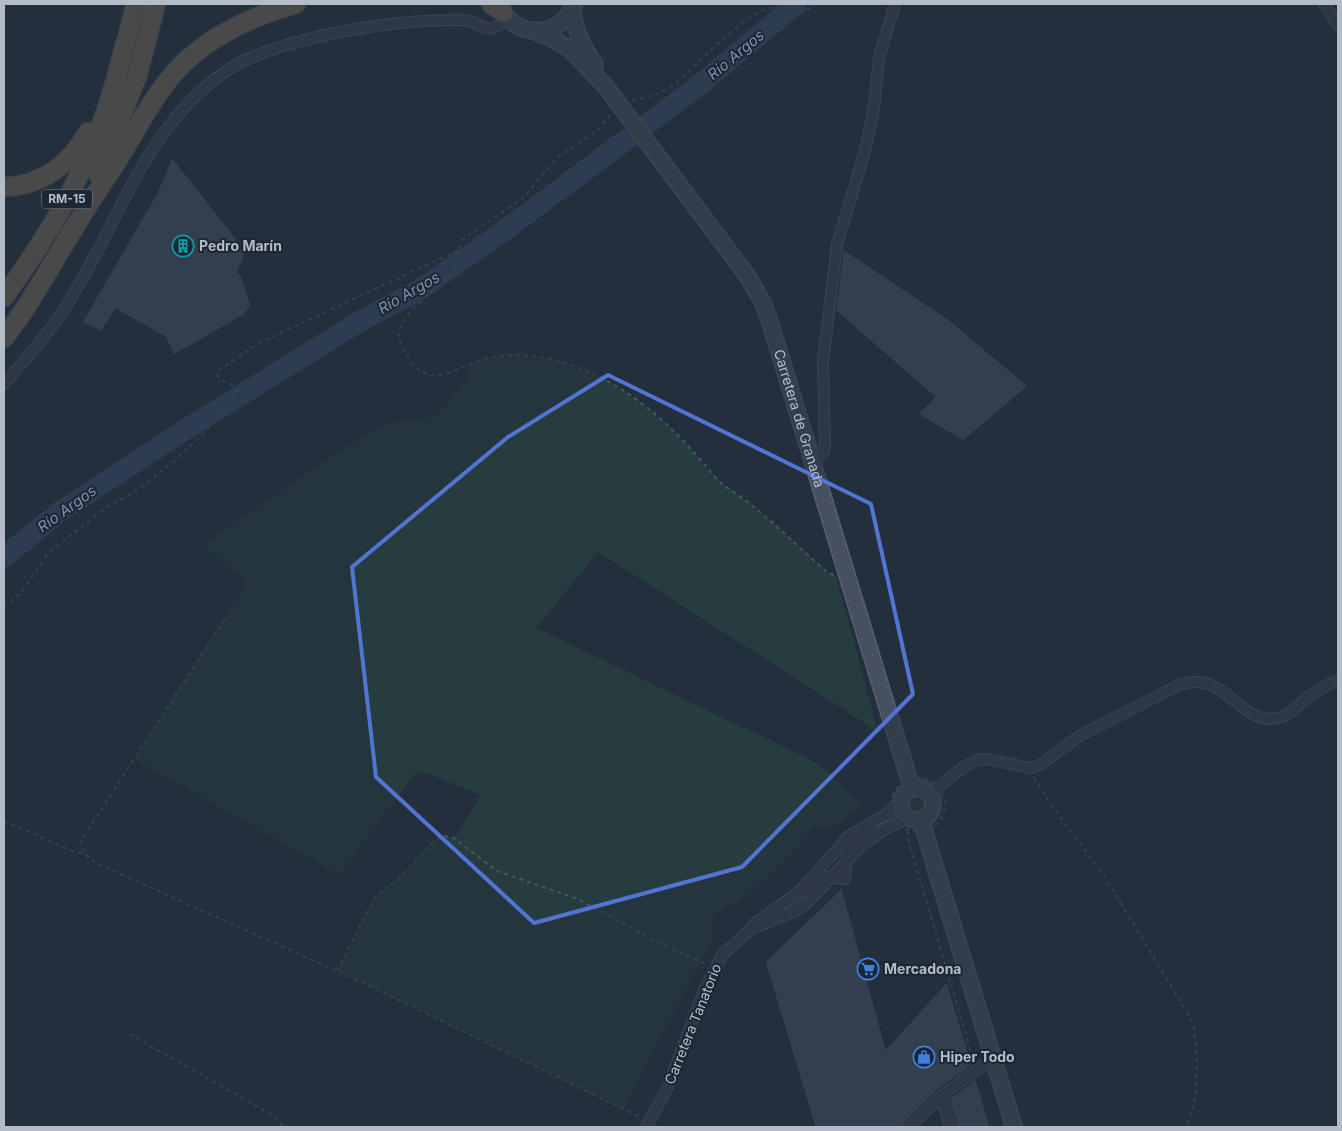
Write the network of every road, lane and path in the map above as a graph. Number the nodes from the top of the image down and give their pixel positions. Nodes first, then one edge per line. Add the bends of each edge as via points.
1 (136, 4) edge
2 (156, 4) edge
3 (296, 4) edge
4 (816, 4) edge
5 (895, 4) edge
6 (1324, 4) edge
7 (574, 5) edge
8 (501, 10) edge
9 (1338, 25) edge
10 (536, 32) junction
11 (606, 87) junction
12 (111, 92) junction
13 (626, 103) dead end
14 (611, 114) dead end
15 (4, 187) edge
16 (80, 217) junction
17 (458, 251) junction
18 (4, 297) edge
19 (4, 338) edge
20 (4, 384) edge
21 (813, 462) junction
22 (846, 576) junction
23 (4, 608) edge
24 (225, 619) dead end
25 (1338, 680) edge
26 (1030, 768) junction
27 (908, 790) junction
28 (934, 790) junction
29 (888, 814) junction
30 (4, 821) edge
31 (913, 825) junction
32 (82, 853) junction
33 (845, 863) junction
34 (833, 876) junction
35 (774, 910) junction
36 (750, 929) junction
37 (715, 968) junction
38 (337, 971) junction
39 (129, 1034) dead end
40 (993, 1058) junction
41 (976, 1070) junction
42 (941, 1096) junction
43 (647, 1124) edge
44 (283, 1127) edge
45 (910, 1127) edge
46 (950, 1127) edge
47 (1014, 1127) edge
48 (1187, 1127) edge

1 - 12 highway, RM-15
2 - 16 highway, RM-15 via 141,61 116,132
3 - 16 highway via 258,15 229,29 188,59 155,96
4 - 13 path via 800,14 773,7 764,9 671,87
5 - 21 street via 880,58 866,147 837,245 823,362 825,448
6 - 9 street
7 - 10 main road via 560,24 550,30
7 - 11 main road, Carretera de Granada via 574,20 582,43
8 - 10 main road, Carretera de Granada via 521,29
8 - 20 street via 489,30 476,22 458,20 393,24 326,35 259,54 210,82 159,138 63,312
10 - 11 main road, Carretera de Granada via 570,50
11 - 21 main road, Carretera de Granada, bridge via 748,278 766,312
12 - 15 highway via 84,139 62,165 33,182
12 - 18 highway, RM-15 via 69,194
14 - 17 path via 598,130 556,158 523,198 467,235
16 - 19 highway, RM-15 via 50,271
17 - 22 path via 455,269 414,310 400,331 400,341 416,366 430,375 509,355 544,358 574,366 616,385 669,428 723,485 745,500 828,573
17 - 23 path via 261,342 219,370 220,379 236,388 237,393 222,414 190,447 147,483 104,509 48,553 24,590
21 - 22 main road, Carretera de Granada
22 - 27 main road, Carretera de Granada
24 - 32 path via 86,834 80,845
25 - 26 street via 1307,698 1290,713 1266,719 1253,716 1222,689 1191,681 1080,735 1052,758
26 - 28 street via 977,760
26 - 48 path via 1051,805 1105,877 1194,1024 1197,1053 1195,1100
27 - 28 main road
27 - 28 path via 923,778
27 - 29 street
27 - 29 path via 901,783 892,796
27 - 31 main road, Carretera de Granada via 904,814
28 - 31 main road via 932,812
28 - 31 path via 944,794 944,813 933,828
29 - 31 path
29 - 33 street via 849,847
29 - 35 street via 849,836 799,892
30 - 32 path
31 - 33 street via 874,836
31 - 40 main road, Carretera de Granada
31 - 41 path via 909,842
32 - 38 path via 89,860
33 - 34 street via 846,879
34 - 35 street via 820,880 796,901
34 - 36 street via 802,907
35 - 36 street, Carretera Tanatorio
36 - 37 street, Carretera Tanatorio via 722,955
37 - 38 path via 659,943 578,899 497,871 454,838 445,836 434,841 398,879 375,897
37 - 43 street, Carretera Tanatorio via 667,1089
38 - 43 path
39 - 44 path via 276,1117
40 - 41 street
40 - 47 main road, Carretera de Granada
41 - 42 street
42 - 45 street
42 - 46 street

